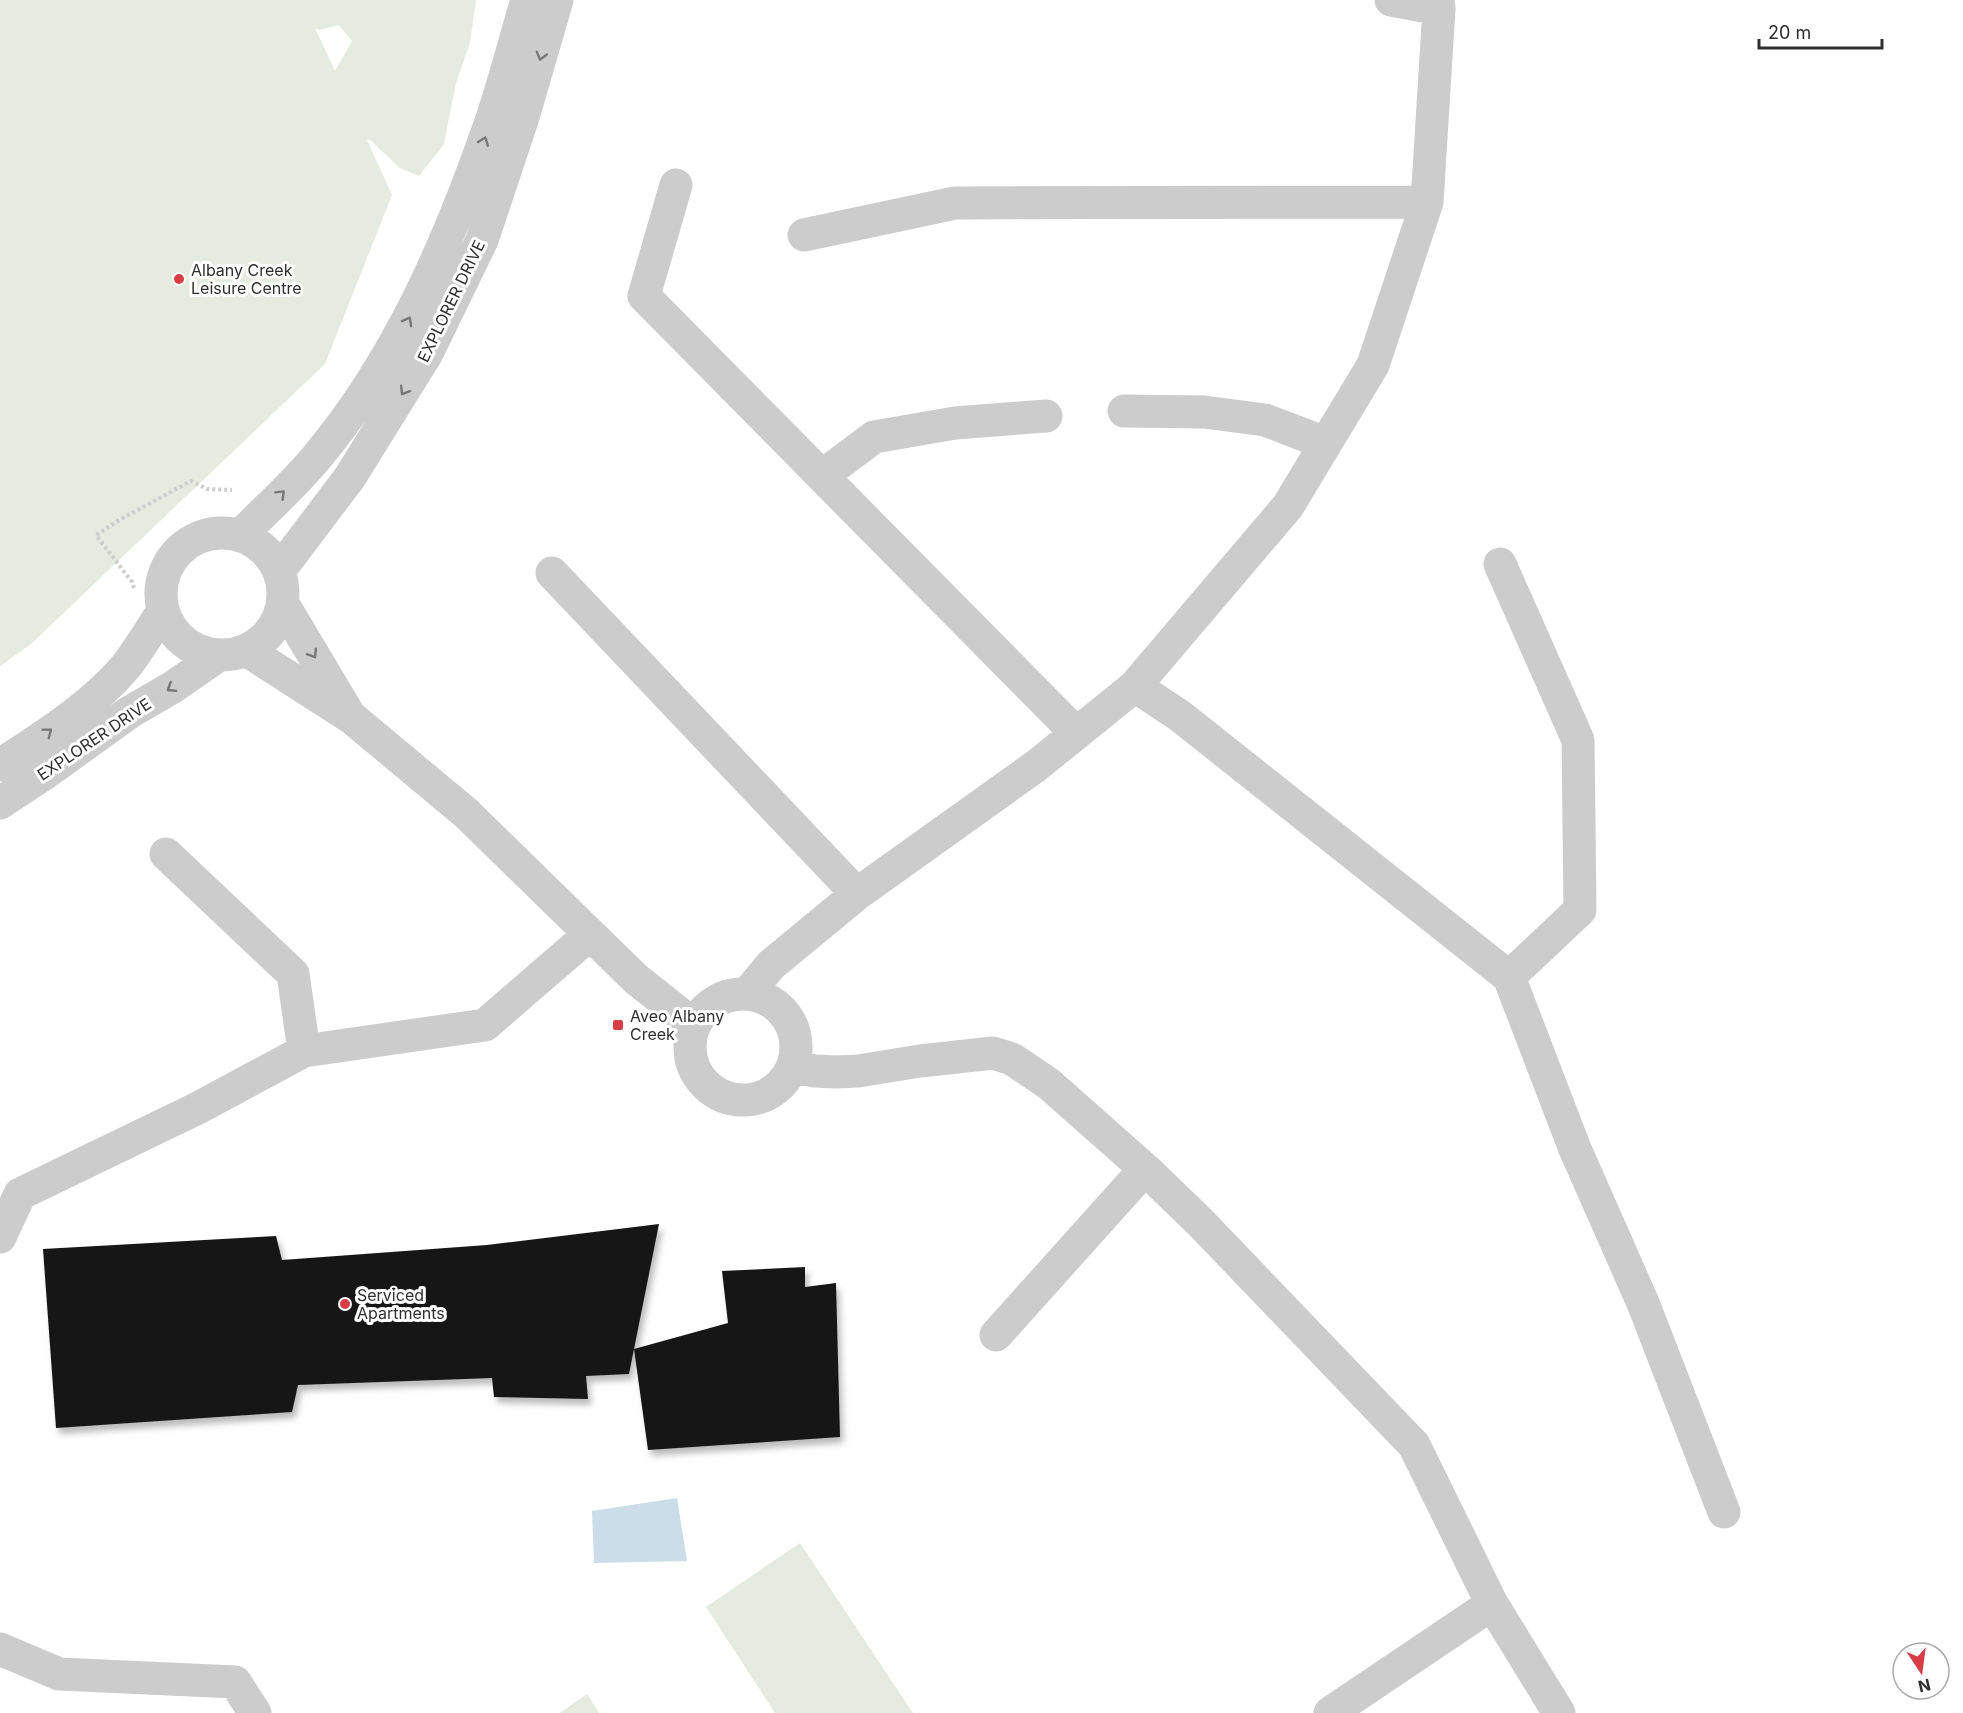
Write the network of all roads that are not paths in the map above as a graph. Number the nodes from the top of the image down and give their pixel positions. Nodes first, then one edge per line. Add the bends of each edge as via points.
1 (527, 0) edge
2 (557, 0) edge
3 (1391, 0) edge
4 (1438, 5) edge
5 (676, 185) dead end
6 (1427, 202) junction
7 (804, 235) dead end
8 (1124, 411) dead end
9 (1046, 416) dead end
10 (1325, 443) junction
11 (822, 476) junction
12 (240, 536) junction
13 (1500, 564) dead end
14 (279, 571) junction
15 (552, 573) dead end
16 (283, 604) junction
17 (163, 611) junction
18 (232, 652) junction
19 (1135, 686) junction
20 (352, 718) junction
21 (1076, 733) junction
22 (0, 765) edge
23 (0, 803) edge
24 (166, 854) dead end
25 (857, 894) junction
26 (589, 934) junction
27 (1509, 977) junction
28 (747, 994) junction
29 (694, 1025) junction
30 (304, 1052) junction
31 (793, 1067) junction
32 (1145, 1169) junction
33 (10, 1190) edge
34 (0, 1237) edge
35 (996, 1335) dead end
36 (1724, 1512) dead end
37 (1492, 1604) junction
38 (0, 1649) edge
39 (255, 1713) edge
40 (1330, 1713) edge
41 (1559, 1713) edge

12 -> 1 street, EXPLORER DRIVE via 316,459 367,390 411,316 446,240 488,129
2 -> 14 street, EXPLORER DRIVE via 482,240 428,352 350,477
3 - 4 street
4 - 6 street
5 - 11 street via 644,296
6 - 7 street via 955,203
6 - 10 street via 1372,365
8 - 10 street via 1204,412 1265,420
9 - 11 street via 955,423 874,437
10 - 19 street via 1288,506
11 - 21 street
12 - 14 street via 270,555
12 - 17 street via 211,534 186,545 164,574
13 - 27 street via 1578,740 1580,910
14 - 16 street via 284,587
15 - 25 street
16 - 18 street via 276,623 263,639
16 -> 20 street
17 - 18 street via 184,642 200,651
22 -> 17 street, EXPLORER DRIVE via 89,701 126,665
18 - 20 street
18 -> 23 street, EXPLORER DRIVE via 130,712
19 - 21 street
19 - 27 street via 1180,716
20 - 26 street via 466,813
21 - 25 street
24 - 30 street via 293,974
25 - 28 street via 771,965
26 - 29 street via 636,979
26 - 30 street via 485,1025
27 - 36 street
28 - 29 street via 738,993 711,1004
28 - 31 street via 773,1003 791,1022 796,1040
29 - 31 street via 690,1057 696,1072 711,1090 726,1098 742,1100 765,1095 784,1081
30 - 33 street via 198,1108
31 - 32 street via 836,1072 993,1053 1012,1059 1049,1084
32 - 35 street
32 - 37 street via 1414,1445
33 - 34 street
37 - 40 street
37 - 41 street
38 - 39 street via 59,1674 235,1682

